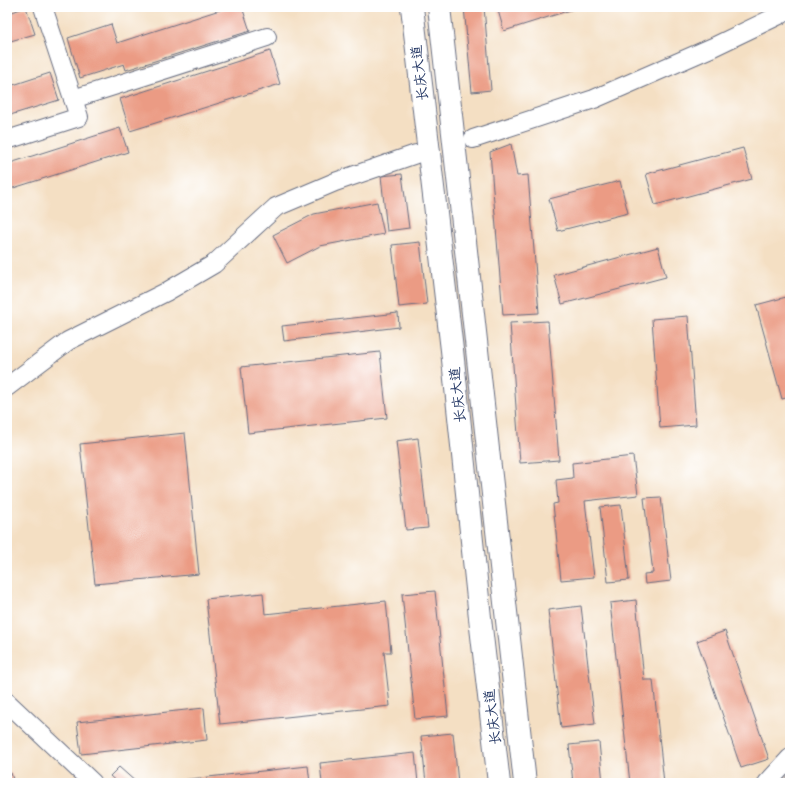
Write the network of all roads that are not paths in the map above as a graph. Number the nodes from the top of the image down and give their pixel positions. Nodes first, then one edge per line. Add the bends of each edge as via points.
1 (43, 7) edge
2 (412, 7) edge
3 (438, 7) edge
4 (790, 10) edge
5 (267, 37) dead end
6 (73, 99) junction
7 (473, 139) dead end
8 (7, 140) edge
9 (416, 154) dead end
10 (7, 387) edge
11 (7, 702) edge
12 (790, 758) edge
13 (790, 778) edge
14 (93, 783) edge
15 (499, 783) edge
16 (525, 783) edge
17 (768, 783) edge

1 - 6 street
2 - 15 main road, 长庆大道
3 - 16 main road, 长庆大道
4 - 7 street via 594,99
5 - 6 street
6 - 8 street via 79,117
9 - 10 street via 335,182 276,207 214,264 166,292 68,341
11 - 14 street
12 - 17 street
13 - 17 street

